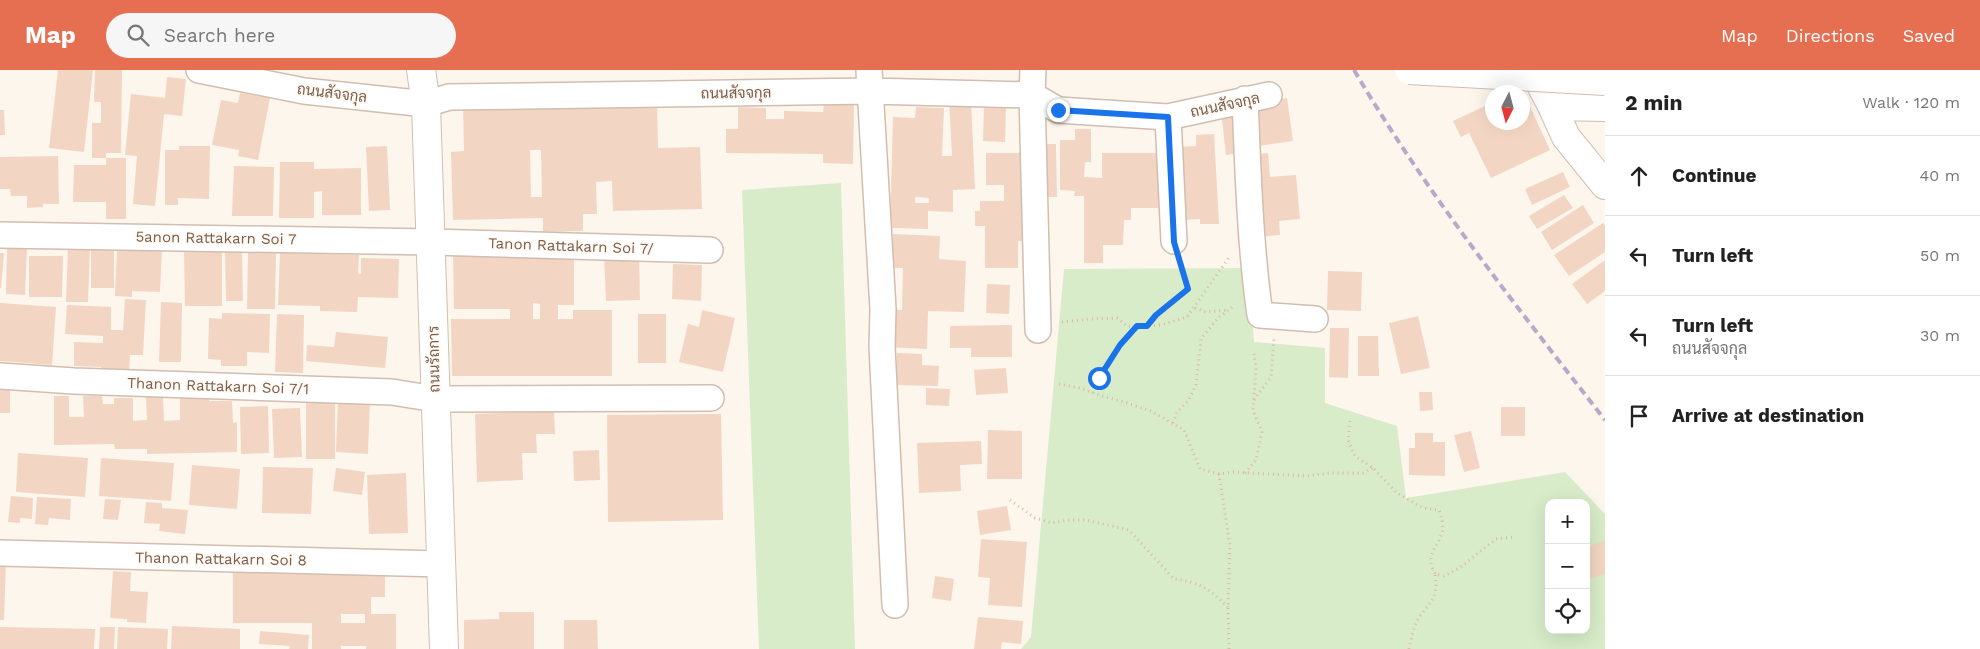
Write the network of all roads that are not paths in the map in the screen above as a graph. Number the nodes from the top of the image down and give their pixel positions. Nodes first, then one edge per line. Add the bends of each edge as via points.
1 (199, 70) edge
2 (421, 70) edge
3 (1034, 70) edge
4 (1409, 70) edge
5 (1532, 70) edge
6 (869, 80) edge
7 (1605, 81) edge
8 (1032, 95) junction
9 (1270, 96) dead end
10 (1245, 100) junction
11 (426, 104) junction
12 (1552, 106) junction
13 (1605, 107) edge
14 (1168, 117) junction
15 (1605, 185) edge
16 (0, 235) edge
17 (432, 242) junction
18 (1174, 242) road end
19 (710, 250) dead end
20 (1315, 319) dead end
21 (1038, 330) road end
22 (0, 376) edge
23 (711, 398) dead end
24 (435, 399) junction
25 (0, 553) edge
26 (441, 564) junction
27 (895, 605) dead end
28 (444, 649) edge

1 - 11 street, ถนนสัจจกุล via 304,91
2 - 11 street, ถนนรัถการ
3 - 8 street
4 - 7 street, bridge
5 - 12 street
6 - 8 street, ถนนสัจจกุล
6 - 11 street, ถนนสัจจกุล via 449,97
6 - 27 street via 883,309 882,347
8 - 14 street, ถนนสัจจกุล via 1058,110
8 - 21 street
9 - 10 street, ถนนสัจจกุล
10 - 14 street, ถนนสัจจกุล
10 - 20 street via 1248,196 1260,315
11 - 17 street, ถนนรัถการ
12 - 13 street
12 - 15 street via 1566,137
14 - 18 street
16 - 17 street, 5anon Rattakarn Soi 7
17 - 19 street, Tanon Rattakarn Soi 7/
17 - 24 street, ถนนรัถการ
22 - 24 street, Thanon Rattakarn Soi 7/1 via 392,392
23 - 24 street, Thanon Rattakarn Soi 7/1
24 - 26 street, ถนนรัถการ
25 - 26 street, Thanon Rattakarn Soi 8
26 - 28 street, ถนนรัถการ

